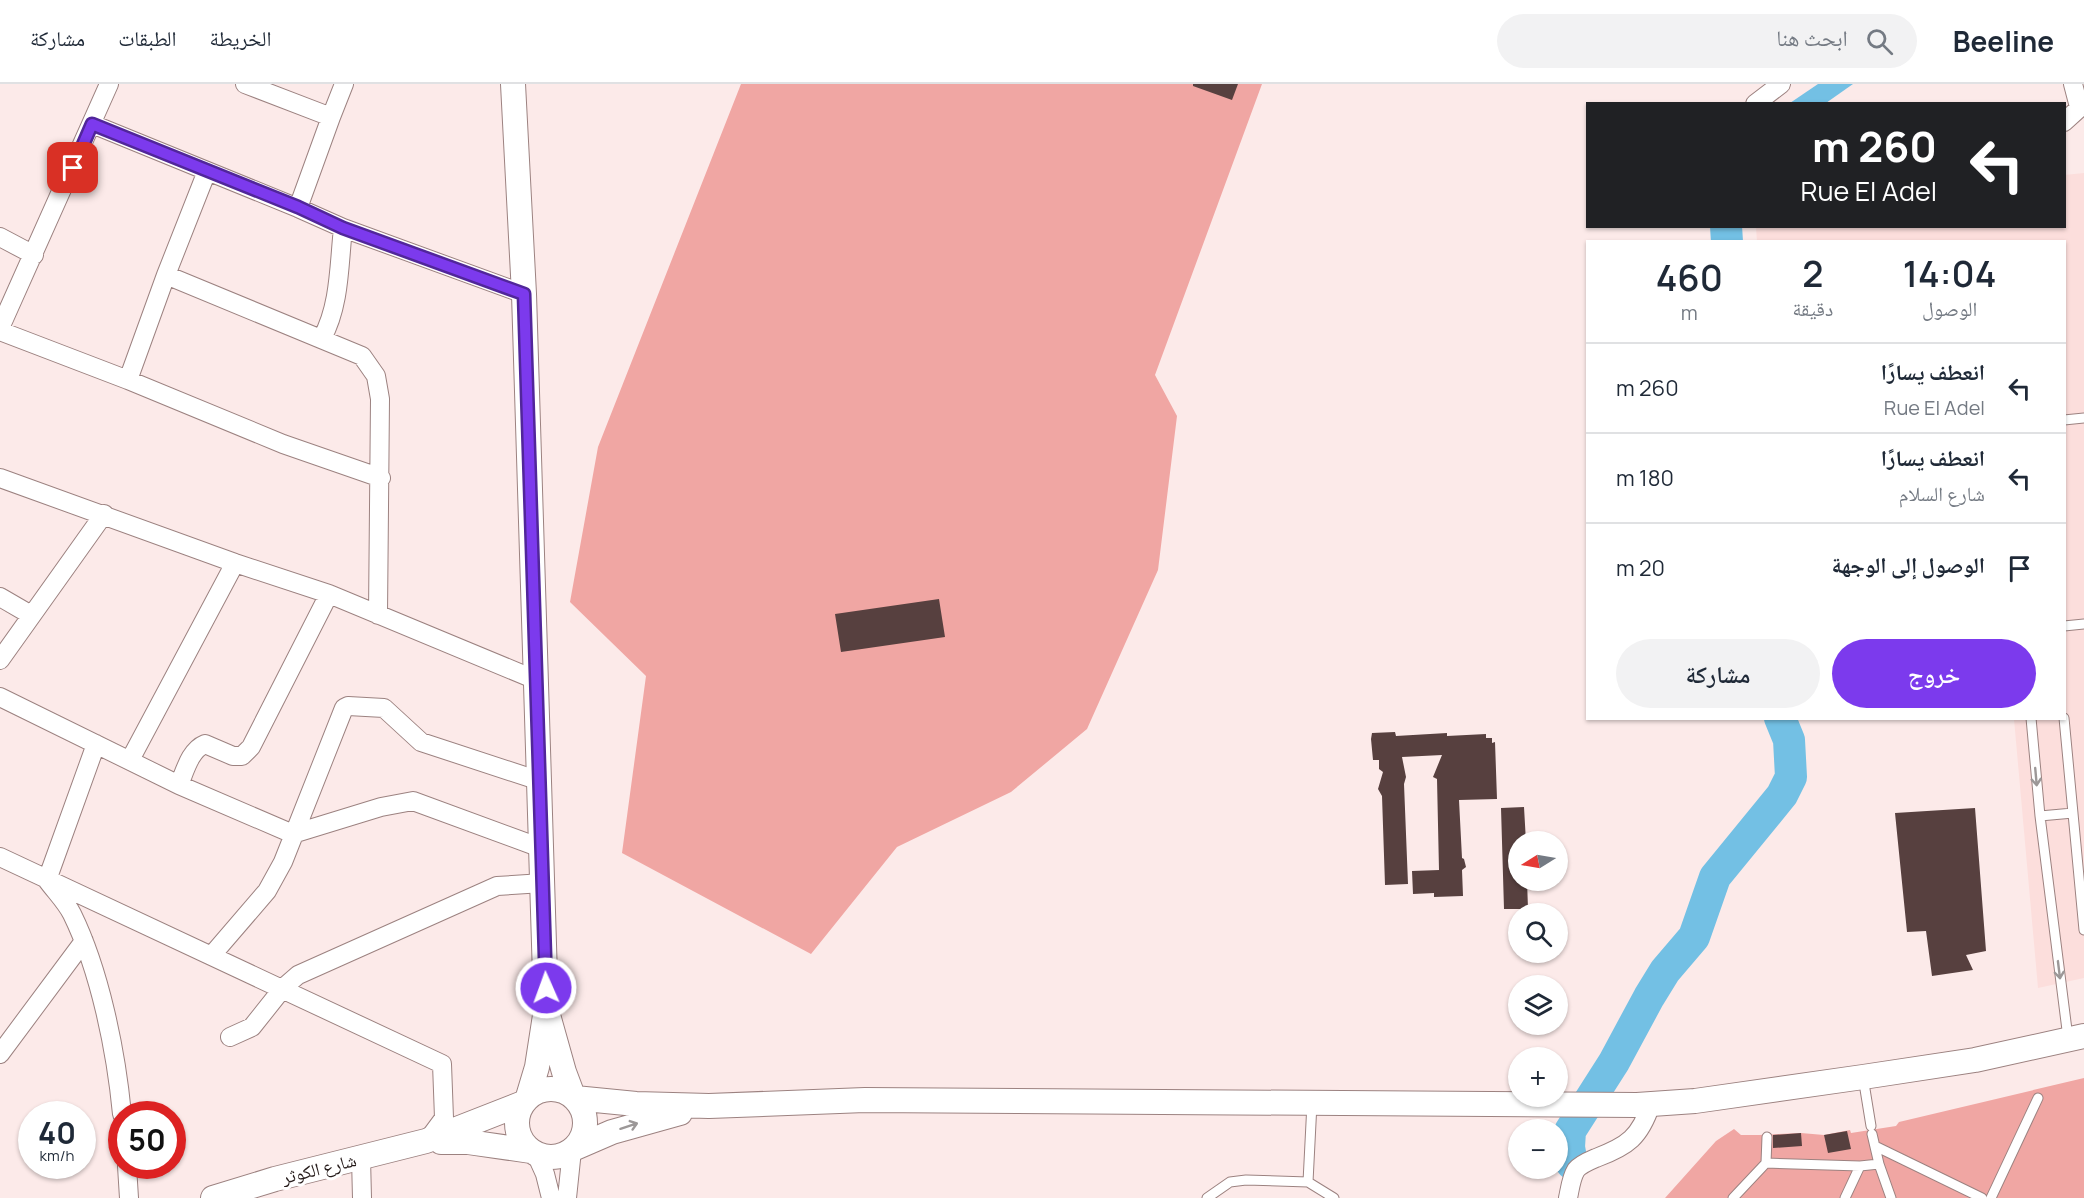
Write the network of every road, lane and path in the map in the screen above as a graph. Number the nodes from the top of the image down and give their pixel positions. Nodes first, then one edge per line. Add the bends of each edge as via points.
1 (109, 84) edge
2 (245, 84) edge
3 (344, 84) edge
4 (513, 84) edge
5 (1781, 84) edge
6 (2073, 84) edge
7 (1758, 102) edge
8 (2082, 105) edge
9 (331, 117) junction
10 (2066, 120) edge
11 (92, 124) junction
12 (207, 171) junction
13 (298, 207) junction
14 (343, 228) junction
15 (0, 237) edge
16 (34, 255) junction
17 (166, 274) junction
18 (524, 294) junction
19 (0, 330) edge
20 (322, 338) junction
21 (128, 380) junction
22 (2084, 418) edge
23 (2066, 420) edge
24 (0, 478) edge
25 (381, 478) junction
26 (104, 514) junction
27 (235, 563) junction
28 (329, 594) junction
29 (0, 597) edge
30 (32, 615) junction
31 (378, 615) junction
32 (2084, 624) edge
33 (2066, 626) edge
34 (0, 660) edge
35 (536, 680) junction
36 (0, 697) edge
37 (2031, 720) edge
38 (2064, 720) edge
39 (96, 744) junction
40 (130, 760) junction
41 (540, 781) junction
42 (179, 785) junction
43 (2073, 813) junction
44 (2040, 816) junction
45 (293, 834) junction
46 (541, 848) junction
47 (0, 857) edge
48 (47, 880) junction
49 (543, 883) junction
50 (2084, 930) edge
51 (84, 941) junction
52 (212, 955) junction
53 (283, 988) junction
54 (546, 1009) junction
55 (230, 1037) dead end
56 (2076, 1037) edge
57 (0, 1054) edge
58 (1863, 1077) junction
59 (574, 1097) junction
60 (2038, 1098) dead end
61 (526, 1100) junction
62 (121, 1101) edge
63 (1312, 1103) junction
64 (1644, 1104) junction
65 (709, 1106) junction
66 (1767, 1137) dead end
67 (426, 1142) junction
68 (1875, 1146) junction
69 (574, 1149) junction
70 (534, 1152) junction
71 (361, 1158) junction
72 (1766, 1163) junction
73 (1879, 1164) junction
74 (1860, 1166) junction
75 (128, 1179) edge
76 (1308, 1182) junction
77 (129, 1198) edge
78 (213, 1198) edge
79 (362, 1198) edge
80 (551, 1198) edge
81 (567, 1198) edge
82 (1207, 1198) edge
83 (1334, 1198) edge
84 (1568, 1198) edge
85 (1732, 1198) edge
86 (1845, 1198) edge
87 (1891, 1198) edge
88 (1982, 1198) edge
89 (1991, 1198) edge

1 - 11 street
2 - 9 street
3 - 9 street
4 - 18 main road
5 - 7 street
6 - 8 street
8 - 10 street
9 - 13 street
11 - 12 street
11 - 16 street
12 - 13 street
12 - 17 street
13 - 14 street
14 - 18 street
14 - 20 street via 335,304
15 - 16 street
16 - 19 street
17 - 20 street
17 - 21 street
18 - 35 main road
19 - 21 street
20 - 25 street via 362,356 376,376
21 - 25 street via 283,444
22 - 23 lane
24 - 26 street
25 - 31 street
26 - 27 street
26 - 30 street
27 - 28 street
27 - 40 street
28 - 31 street
28 - 42 street via 251,747 242,756 232,756 201,745 195,749
29 - 30 street
30 - 34 street
31 - 35 street
32 - 33 lane
35 - 41 main road
36 - 39 street
37 -> 44 lane
38 - 43 lane
39 - 40 street
39 - 48 street
40 - 42 street
41 - 45 street via 421,742 384,708 348,706
41 - 46 main road
42 - 45 street
43 - 44 lane
43 - 50 lane
44 -> 56 lane
45 - 46 street via 413,801
45 - 52 street via 267,891
46 - 49 main road
47 - 48 street
48 - 51 street via 70,911
48 - 52 street
49 - 53 street via 497,886 298,975
49 - 54 main road
51 - 57 street
51 - 62 street via 100,994
52 - 53 street
53 - 55 street via 252,1027
53 - 67 street via 442,1064 444,1118
54 - 59 main road
54 - 61 main road via 537,1066
56 - 58 main road via 1975,1060
58 - 64 main road via 1695,1101
58 - 68 lane
59 - 61 main road via 555,1089 536,1092
59 - 65 main road
59 - 69 main road via 582,1107 585,1129
60 - 89 lane
61 - 67 main road
61 - 70 main road via 517,1123 524,1143
63 - 64 main road
63 - 65 main road via 865,1100
63 - 76 lane
64 - 84 street via 1644,1124 1636,1136 1619,1150 1576,1170
69 -> 65 main road via 642,1122
66 - 72 lane
67 - 70 main road via 468,1142
67 - 71 main road, شارع الكوثر
68 - 73 lane
68 - 88 lane
69 - 70 main road via 555,1157
69 - 81 street
70 - 80 street
71 - 78 main road, شارع الكوثر
71 - 79 street
72 - 74 lane
72 - 85 lane
73 - 74 lane
73 - 87 lane
74 - 86 lane
75 - 77 street
76 - 82 lane via 1230,1182
76 - 83 lane

